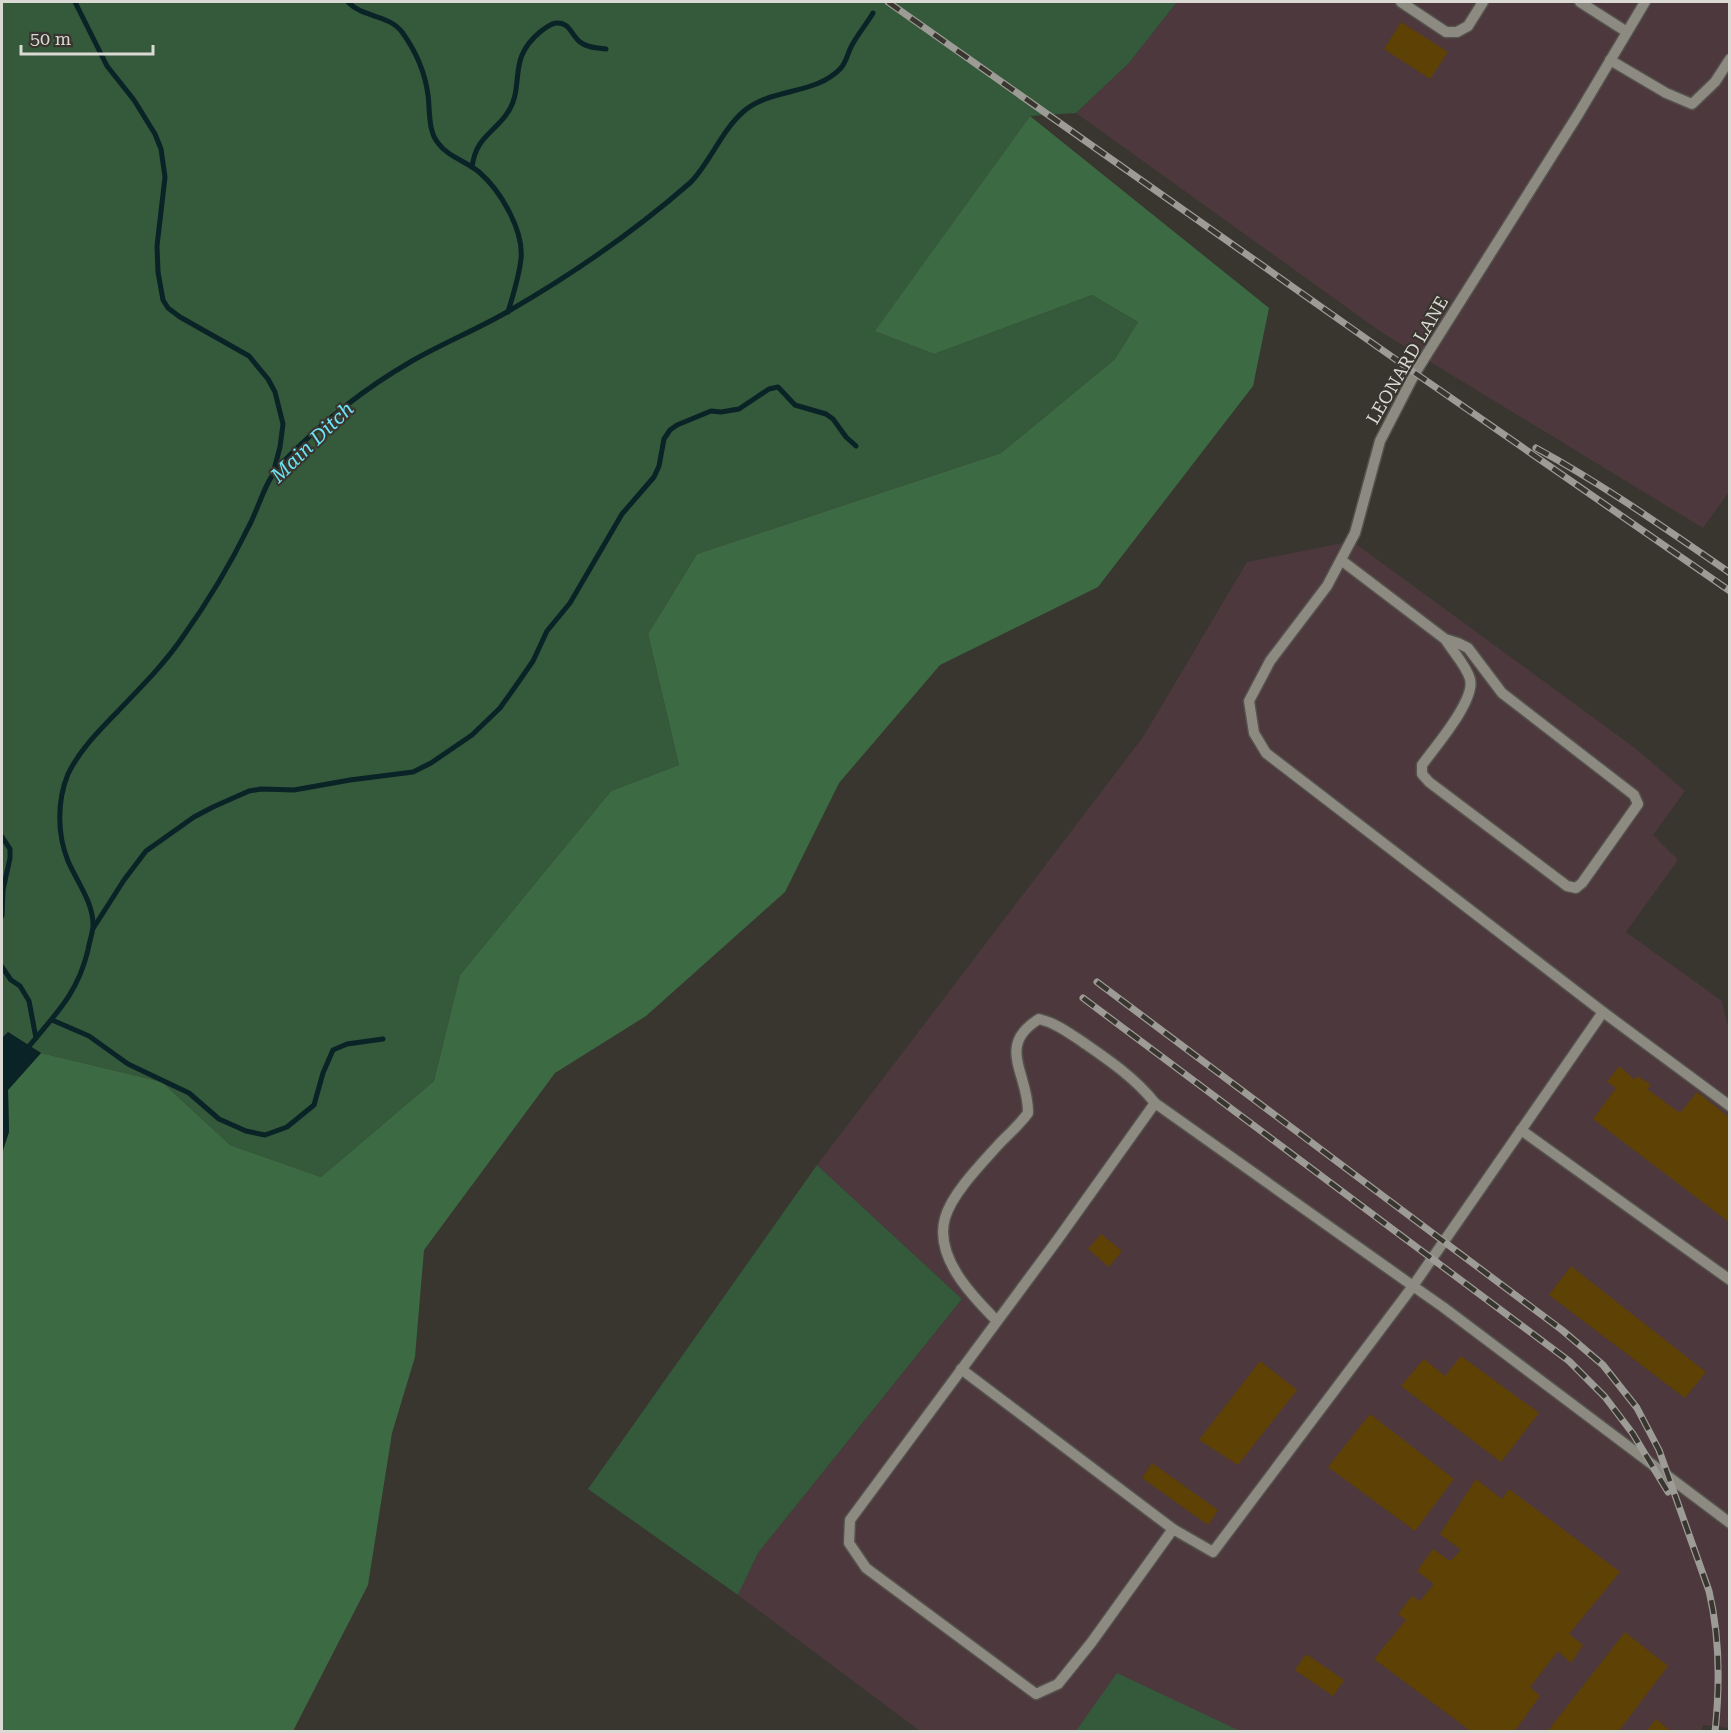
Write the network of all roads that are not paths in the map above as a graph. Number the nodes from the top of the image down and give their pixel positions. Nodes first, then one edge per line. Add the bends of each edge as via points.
1 (1401, 2) edge
2 (1483, 2) edge
3 (1580, 2) edge
4 (1645, 2) edge
5 (1627, 32) junction
6 (1730, 58) edge
7 (1610, 60) junction
8 (1341, 560) junction
9 (1445, 639) junction
10 (1602, 1012) junction
11 (1155, 1102) junction
12 (1730, 1107) edge
13 (1521, 1130) junction
14 (1730, 1280) edge
15 (1413, 1286) junction
16 (997, 1321) junction
17 (961, 1369) junction
18 (1730, 1523) edge
19 (1173, 1529) junction

1 - 2 street via 1446,32 1468,26
3 - 5 street
4 - 5 street, LEONARD LANE
5 - 7 street, LEONARD LANE
6 - 7 street via 1715,82 1692,104
7 - 8 street, LEONARD LANE via 1415,373 1380,441 1354,533
8 - 9 street
8 - 10 street, LEONARD LANE via 1327,586 1270,661 1249,701 1254,733 1266,753
9 - 9 street via 1471,681 1466,702 1422,765 1422,774 1566,886 1575,888 1582,884 1638,804 1634,795 1502,693 1468,648
10 - 12 street, LEONARD LANE
10 - 13 street
11 - 15 street
11 - 16 street
11 - 16 street via 1123,1070 1053,1022 1039,1019 1029,1024 1015,1053 1029,1101 1028,1113 969,1180 945,1218 944,1236 952,1263 966,1287
13 - 14 street
13 - 15 street
15 - 18 street
15 - 19 street via 1212,1552
16 - 17 street
17 - 19 street
17 - 19 street via 850,1520 849,1543 866,1568 1036,1694 1058,1684

